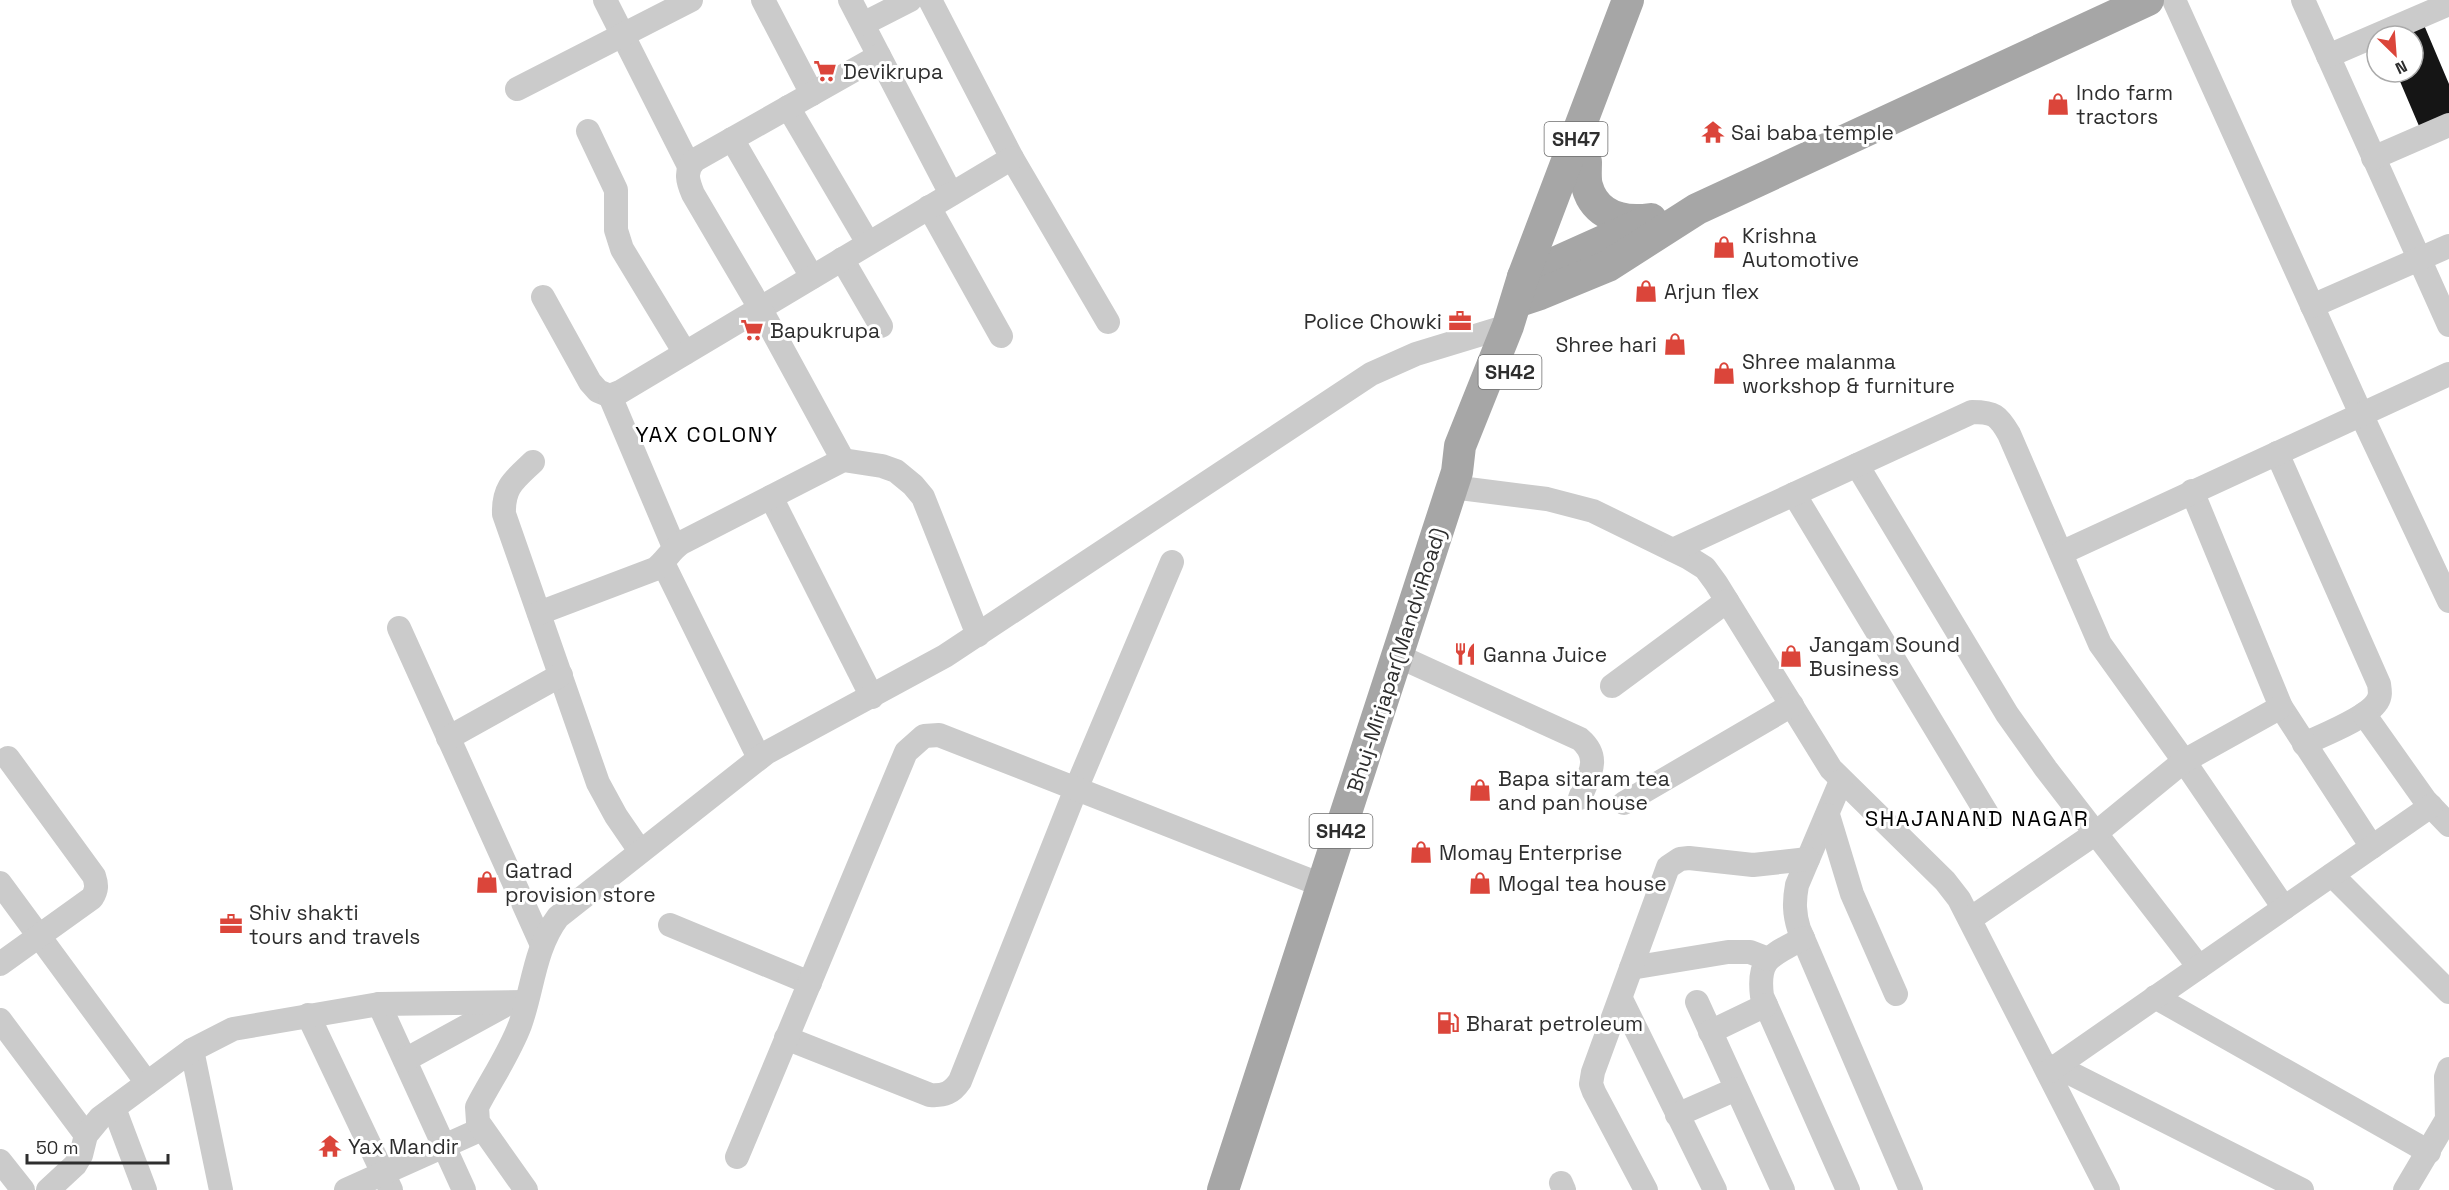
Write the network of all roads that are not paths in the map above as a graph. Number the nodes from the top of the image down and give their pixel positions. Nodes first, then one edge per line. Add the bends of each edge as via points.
1 (605, 0) edge
2 (692, 0) edge
3 (763, 0) edge
4 (850, 0) edge
5 (910, 0) edge
6 (930, 0) edge
7 (1628, 0) edge
8 (1638, 0) edge
9 (2148, 0) edge
10 (2174, 0) edge
11 (2303, 0) edge
12 (2449, 4) edge
13 (863, 24) junction
14 (623, 35) junction
15 (879, 56) junction
16 (2328, 56) junction
17 (517, 89) dead end
18 (812, 94) junction
19 (788, 107) junction
20 (2449, 126) edge
21 (588, 131) dead end
22 (732, 139) junction
23 (1012, 158) junction
24 (2373, 158) junction
25 (1586, 162) junction
26 (689, 166) junction
27 (951, 194) junction
28 (928, 207) junction
29 (1697, 209) junction
30 (1655, 218) junction
31 (868, 243) junction
32 (2449, 246) edge
33 (842, 259) junction
34 (2419, 259) junction
35 (812, 277) junction
36 (1527, 293) junction
37 (543, 297) dead end
38 (2312, 306) junction
39 (760, 308) junction
40 (1108, 322) dead end
41 (2449, 325) edge
42 (881, 326) dead end
43 (1001, 336) dead end
44 (685, 353) junction
45 (2449, 375) edge
46 (610, 396) junction
47 (2361, 414) junction
48 (2277, 453) junction
49 (843, 460) junction
50 (533, 462) dead end
51 (1857, 465) junction
52 (1454, 480) junction
53 (2192, 491) junction
54 (1794, 494) junction
55 (771, 497) junction
56 (1673, 550) junction
57 (2061, 553) junction
58 (669, 555) junction
59 (1172, 562) dead end
60 (1727, 601) junction
61 (2449, 601) edge
62 (539, 613) junction
63 (399, 628) dead end
64 (978, 635) junction
65 (1398, 656) junction
66 (561, 675) junction
67 (1612, 686) dead end
68 (872, 697) junction
69 (1792, 705) junction
70 (2281, 706) junction
71 (2364, 714) junction
72 (448, 738) junction
73 (2304, 744) junction
74 (8, 758) dead end
75 (759, 758) junction
76 (2184, 761) junction
77 (1841, 781) junction
78 (1076, 789) junction
79 (1580, 798) dead end
80 (1624, 803) dead end
81 (1828, 815) junction
82 (2442, 815) edge
83 (1989, 817) dead end
84 (2096, 833) junction
85 (2372, 847) junction
86 (640, 851) junction
87 (1808, 859) junction
88 (2332, 875) junction
89 (0, 883) edge
90 (1324, 886) junction
91 (2284, 908) junction
92 (1970, 920) junction
93 (670, 925) dead end
94 (38, 935) junction
95 (1803, 938) junction
96 (542, 945) junction
97 (1768, 959) junction
98 (0, 964) edge
99 (1631, 968) junction
100 (2199, 968) junction
101 (810, 983) junction
102 (2449, 992) edge
103 (1896, 994) dead end
104 (2155, 997) junction
105 (1621, 999) junction
106 (519, 1002) junction
107 (1696, 1002) dead end
108 (379, 1004) junction
109 (1766, 1005) junction
110 (308, 1015) junction
111 (0, 1020) edge
112 (1710, 1032) junction
113 (786, 1038) junction
114 (192, 1050) junction
115 (405, 1060) junction
116 (2052, 1069) junction
117 (2449, 1069) edge
118 (147, 1083) junction
119 (1736, 1089) junction
120 (114, 1108) junction
121 (1677, 1115) junction
122 (482, 1129) junction
123 (86, 1135) junction
124 (444, 1145) junction
125 (2429, 1152) junction
126 (737, 1157) dead end
127 (0, 1161) edge
128 (387, 1182) edge
129 (23, 1190) edge
130 (48, 1190) edge
131 (145, 1190) edge
132 (221, 1190) edge
133 (346, 1190) edge
134 (464, 1190) edge
135 (526, 1190) edge
136 (1223, 1190) edge
137 (1646, 1190) edge
138 (1715, 1190) edge
139 (1783, 1190) edge
140 (1848, 1190) edge
141 (1911, 1190) edge
142 (2108, 1190) edge
143 (2302, 1190) edge
144 (2405, 1190) edge

1 - 14 street
2 - 14 street
3 - 18 street
4 - 13 street
5 - 13 street
6 - 23 street
7 - 36 main road, SH47
8 - 25 main road, Bhuj-Mirjapar(MandviRoad) / SH47
9 - 29 main road
10 - 38 street
11 - 16 street
12 - 16 street
13 - 15 street
14 - 17 street
14 - 26 street
15 - 18 street
15 - 27 street
16 - 24 street
18 - 19 street
19 - 22 street
19 - 31 street
20 - 24 street
21 - 44 street via 616,190 616,230 622,249
22 - 26 street
22 - 35 street
23 - 27 street
23 - 40 street
24 - 34 street
25 - 30 main road via 1586,184 1592,199 1607,213 1621,220
25 - 36 main road, Bhuj-Mirjapar(MandviRoad) / SH47
26 - 39 street via 688,183 693,194
27 - 28 street
28 - 31 street
28 - 43 street
29 - 30 main road
29 - 36 main road via 1608,266
30 - 36 main road
31 - 33 street
32 - 34 street
33 - 35 street
33 - 42 street
34 - 38 street
34 - 41 street
35 - 39 street
36 - 52 main road, Bhuj-Mirjapar(MandviRoad) / SH42 via 1460,446
36 - 52 main road, Bhuj-Mirjapar(MandviRoad) / SH42 via 1520,347 1477,450
36 - 64 street via 1371,374
37 - 46 street via 590,382
38 - 47 street
39 - 44 street
39 - 49 street
44 - 46 street
45 - 47 street
46 - 58 street
47 - 48 street
47 - 61 street
48 - 53 street
48 - 71 street via 2379,684 2376,704
49 - 55 street
49 - 64 street via 896,471 923,497
50 - 62 street via 506,491 504,514
51 - 54 street
51 - 57 street via 1972,412 1989,412 2001,420 2009,434
51 - 84 street via 2007,714
52 - 56 street via 1593,510
52 - 65 main road, Bhuj-Mirjapar(MandviRoad) / SH42
53 - 57 street
53 - 70 street
54 - 56 street
54 - 83 street
55 - 58 street
55 - 68 street
56 - 60 street via 1705,568
57 - 76 street via 2100,644
58 - 62 street via 645,574
58 - 75 street
59 - 78 street
60 - 67 street
60 - 69 street
62 - 66 street
63 - 72 street
64 - 68 street
65 - 79 street via 1589,746 1593,763
65 - 90 main road, Bhuj-Mirjapar(MandviRoad) / SH42
66 - 72 street
66 - 86 street via 598,783
68 - 75 street
69 - 77 street
69 - 80 street
70 - 73 street
70 - 76 street
71 - 73 street
71 - 82 street
72 - 96 street
73 - 85 street
74 - 94 street via 97,883 92,898
75 - 86 street
76 - 84 street
76 - 91 street
77 - 81 street
77 - 92 street via 1945,881
78 - 90 street
78 - 101 street via 939,735 916,741 906,752
78 - 113 street via 954,1089 943,1096 930,1095
81 - 87 street
81 - 103 street via 1852,894
82 - 85 street
84 - 92 street
84 - 100 street
85 - 88 street
86 - 96 street via 558,917
87 - 95 street via 1794,899
87 - 99 street via 1752,865 1689,858 1674,862 1668,867
88 - 91 street
88 - 102 street
89 - 94 street
90 - 136 main road, Bhuj-Mirjapar(MandviRoad) / SH42
91 - 100 street
92 - 116 street
93 - 101 street
94 - 98 street
94 - 118 street
95 - 97 street
95 - 141 street
96 - 106 street
97 - 99 street via 1750,952 1728,952
97 - 109 street via 1761,971
99 - 105 street
100 - 104 street
101 - 113 street
104 - 116 street
104 - 125 street
105 - 121 street
105 - 137 street via 1591,1084
106 - 108 street
106 - 115 street
106 - 122 street via 514,1038 477,1107
107 - 112 street
108 - 110 street
108 - 115 street
109 - 112 street
109 - 140 street
110 - 114 street via 233,1029
110 - 128 street
111 - 123 street
112 - 119 street
113 - 126 street
114 - 118 street
114 - 132 street
115 - 124 street
116 - 142 street
116 - 143 street
117 - 125 street via 2447,1119
118 - 120 street
119 - 121 street
119 - 139 street
120 - 123 street
120 - 131 street
121 - 138 street
122 - 124 street
122 - 135 street
123 - 130 street via 75,1165
124 - 128 street
124 - 134 street
125 - 144 street
127 - 129 street
128 - 133 street

